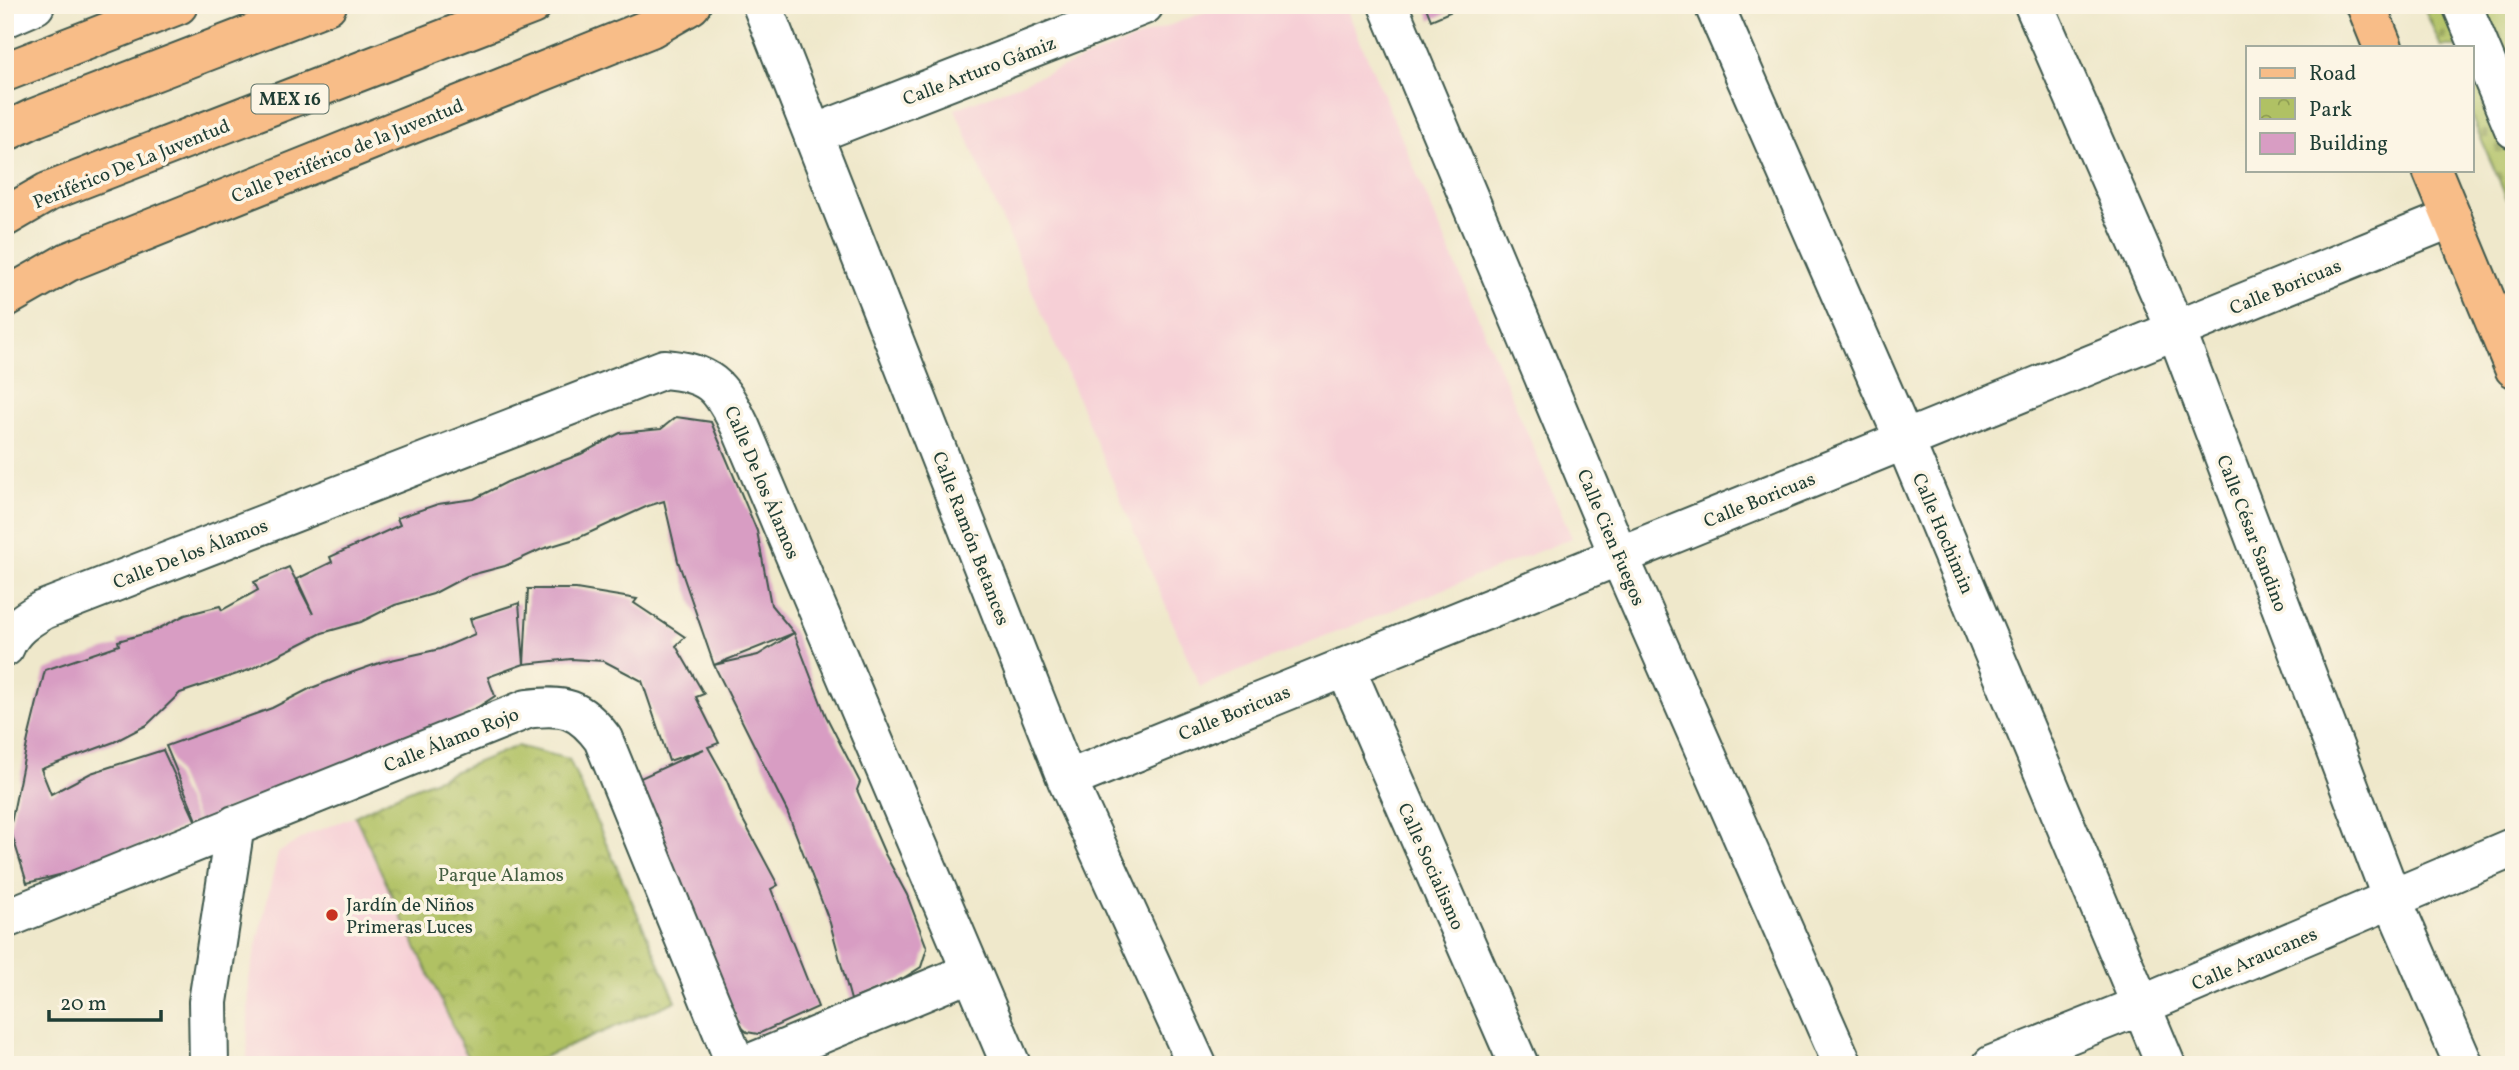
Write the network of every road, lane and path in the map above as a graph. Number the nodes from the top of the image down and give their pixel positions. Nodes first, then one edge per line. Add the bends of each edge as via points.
1 (35, 5) edge
2 (178, 5) edge
3 (327, 5) edge
4 (532, 5) edge
5 (691, 5) edge
6 (762, 5) edge
7 (1143, 5) edge
8 (1388, 5) edge
9 (1714, 5) edge
10 (2034, 5) edge
11 (2366, 5) edge
12 (2462, 5) edge
13 (1079, 17) edge
14 (5, 18) edge
15 (2383, 46) edge
16 (5, 72) edge
17 (19, 125) edge
18 (2514, 129) edge
19 (814, 134) junction
20 (2433, 172) edge
21 (5, 217) edge
22 (2452, 218) junction
23 (5, 298) edge
24 (2176, 330) junction
25 (2514, 368) edge
26 (1904, 439) junction
27 (1619, 556) junction
28 (5, 647) edge
29 (1345, 667) junction
30 (1067, 780) junction
31 (235, 825) junction
32 (2514, 847) edge
33 (2392, 899) junction
34 (5, 919) edge
35 (971, 972) junction
36 (2142, 1005) junction
37 (209, 1065) edge
38 (736, 1065) edge
39 (746, 1065) edge
40 (1011, 1065) edge
41 (1197, 1065) edge
42 (1519, 1065) edge
43 (1843, 1065) edge
44 (1992, 1065) edge
45 (2166, 1065) edge
46 (2464, 1065) edge

1 - 14 street
2 - 16 main road
3 - 17 main road
4 - 21 main road, Periférico De La Juventud / MEX 16 via 48,192
5 - 23 main road, Calle Periférico de la Juventud via 651,28 68,262
6 - 19 street, Calle Ramón Betances
7 - 13 street, Calle Arturo Gámiz
8 - 27 street, Calle Cien Fuegos
9 - 26 street, Calle Hochimin
10 - 24 street, Calle César Sandino
11 - 15 main road
12 - 18 street
13 - 19 street, Calle Arturo Gámiz
19 - 30 street, Calle Ramón Betances
20 - 22 main road
22 - 24 street, Calle Boricuas
22 - 25 main road
24 - 26 street, Calle Boricuas
24 - 33 street, Calle César Sandino
26 - 27 street, Calle Boricuas
26 - 36 street, Calle Hochimin
27 - 29 street, Calle Boricuas
27 - 43 street, Calle Cien Fuegos
28 - 35 street, Calle De los Álamos via 23,622 43,610 664,369 691,372 711,382 727,399 740,426
29 - 30 street, Calle Boricuas
29 - 42 street, Calle Socialismo
30 - 41 street, Calle Ramón Betances
31 - 34 street, Calle Álamo Rojo
31 - 37 street via 208,1002
31 - 38 street, Calle Álamo Rojo via 527,709 554,706 573,710 603,739
32 - 33 street, Calle Araucanes
33 - 36 street, Calle Araucanes
33 - 46 street, Calle César Sandino
35 - 39 street
35 - 40 street, Calle De los Álamos
36 - 44 street, Calle Araucanes
36 - 45 street, Calle Hochimin

